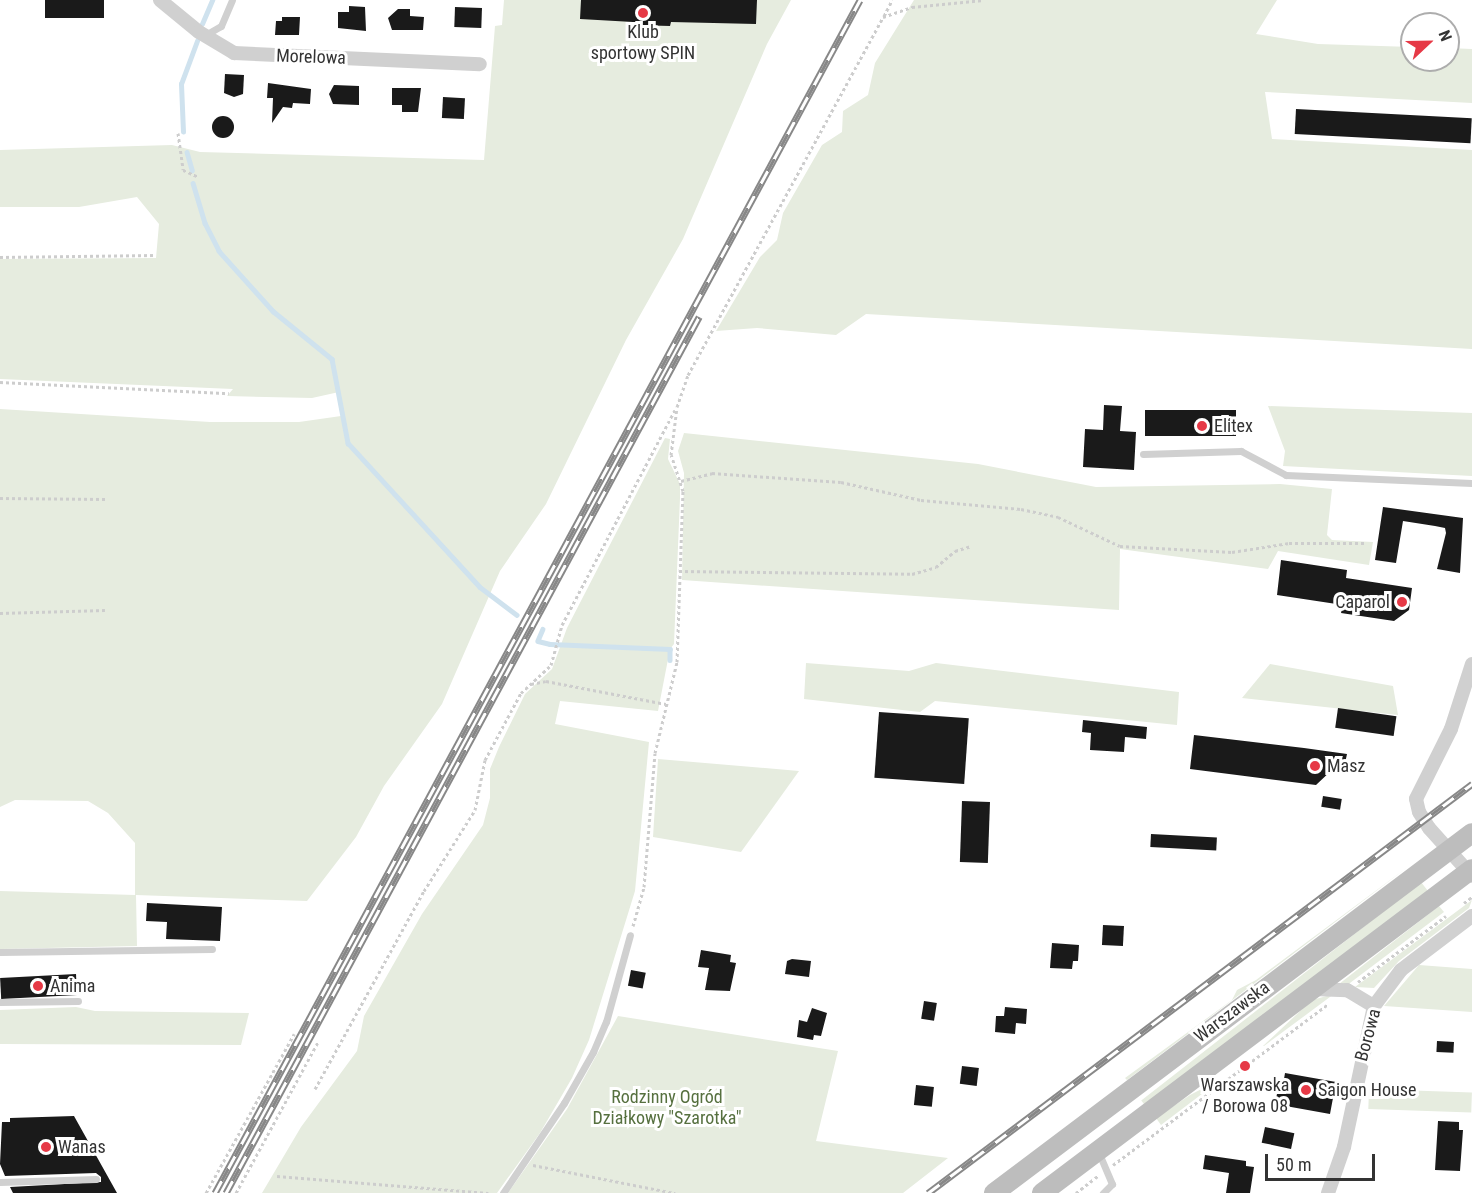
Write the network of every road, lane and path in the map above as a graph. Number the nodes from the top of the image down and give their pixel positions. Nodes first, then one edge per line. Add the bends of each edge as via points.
1 (160, 0) edge
2 (232, 0) edge
3 (892, 0) edge
4 (984, 0) edge
5 (884, 17) junction
6 (207, 34) junction
7 (480, 64) dead end
8 (178, 133) dead end
9 (199, 177) dead end
10 (156, 255) dead end
11 (0, 256) edge
12 (0, 382) edge
13 (229, 393) dead end
14 (677, 407) junction
15 (1143, 454) dead end
16 (681, 481) junction
17 (1472, 483) edge
18 (0, 498) edge
19 (105, 499) dead end
20 (1364, 543) dead end
21 (971, 546) dead end
22 (679, 571) junction
23 (105, 610) dead end
24 (0, 613) edge
25 (1472, 664) edge
26 (530, 685) junction
27 (667, 704) junction
28 (1472, 833) edge
29 (1447, 852) junction
30 (1471, 872) edge
31 (1472, 897) edge
32 (1457, 908) dead end
33 (1449, 914) dead end
34 (1472, 916) edge
35 (630, 935) joint
36 (212, 949) dead end
37 (0, 952) edge
38 (1353, 986) dead end
39 (1313, 989) junction
40 (1338, 997) dead end
41 (78, 1001) dead end
42 (0, 1002) edge
43 (1374, 1006) junction
44 (294, 1034) dead end
45 (318, 1042) dead end
46 (315, 1089) dead end
47 (1098, 1151) junction
48 (525, 1163) junction
49 (1107, 1169) junction
50 (277, 1176) dead end
51 (96, 1179) dead end
52 (0, 1182) edge
53 (206, 1193) edge
54 (236, 1193) edge
55 (488, 1193) edge
56 (503, 1193) edge
57 (675, 1193) edge
58 (994, 1193) edge
59 (1042, 1193) edge
60 (1076, 1193) edge
61 (1103, 1193) edge
62 (1328, 1193) edge

1 - 6 street, Morelowa
2 - 6 lane via 221,26
3 - 5 path
4 - 5 path via 912,7
5 - 14 path via 714,325 688,375
6 - 7 street, Morelowa via 234,53
8 - 9 path via 183,170
10 - 11 path
12 - 13 path
14 - 16 path via 671,455
14 - 26 path via 562,625 551,665
15 - 17 lane via 1241,451 1286,474
16 - 20 path via 712,474 841,482 921,500 1049,515 1120,546 1232,552 1289,543
16 - 22 path
18 - 19 path
21 - 22 path via 955,551 936,567 912,574
22 - 27 path via 677,662
23 - 24 path
25 - 29 street via 1451,729 1416,799 1419,812
26 - 27 path via 546,681
26 - 46 path via 521,693 485,760 475,810 424,891
27 - 35 path via 655,753 644,887
28 - 29 main road, Warszawska
29 - 30 street
29 - 58 main road, Warszawska
30 - 39 main road, Warszawska
31 - 32 path
33 - 38 path
34 - 43 street, Borowa via 1401,970
35 - 48 lane via 606,1022 564,1103
36 - 37 lane
39 - 43 street via 1347,990
39 - 47 main road, Warszawska
40 - 49 path
41 - 42 lane
43 - 62 street, Borowa via 1344,1147
44 - 53 path
45 - 54 path
47 - 49 lane
47 - 59 main road, Warszawska
48 - 56 lane
48 - 57 path
49 - 60 path
49 - 61 lane via 1112,1184
50 - 55 path
51 - 52 lane

